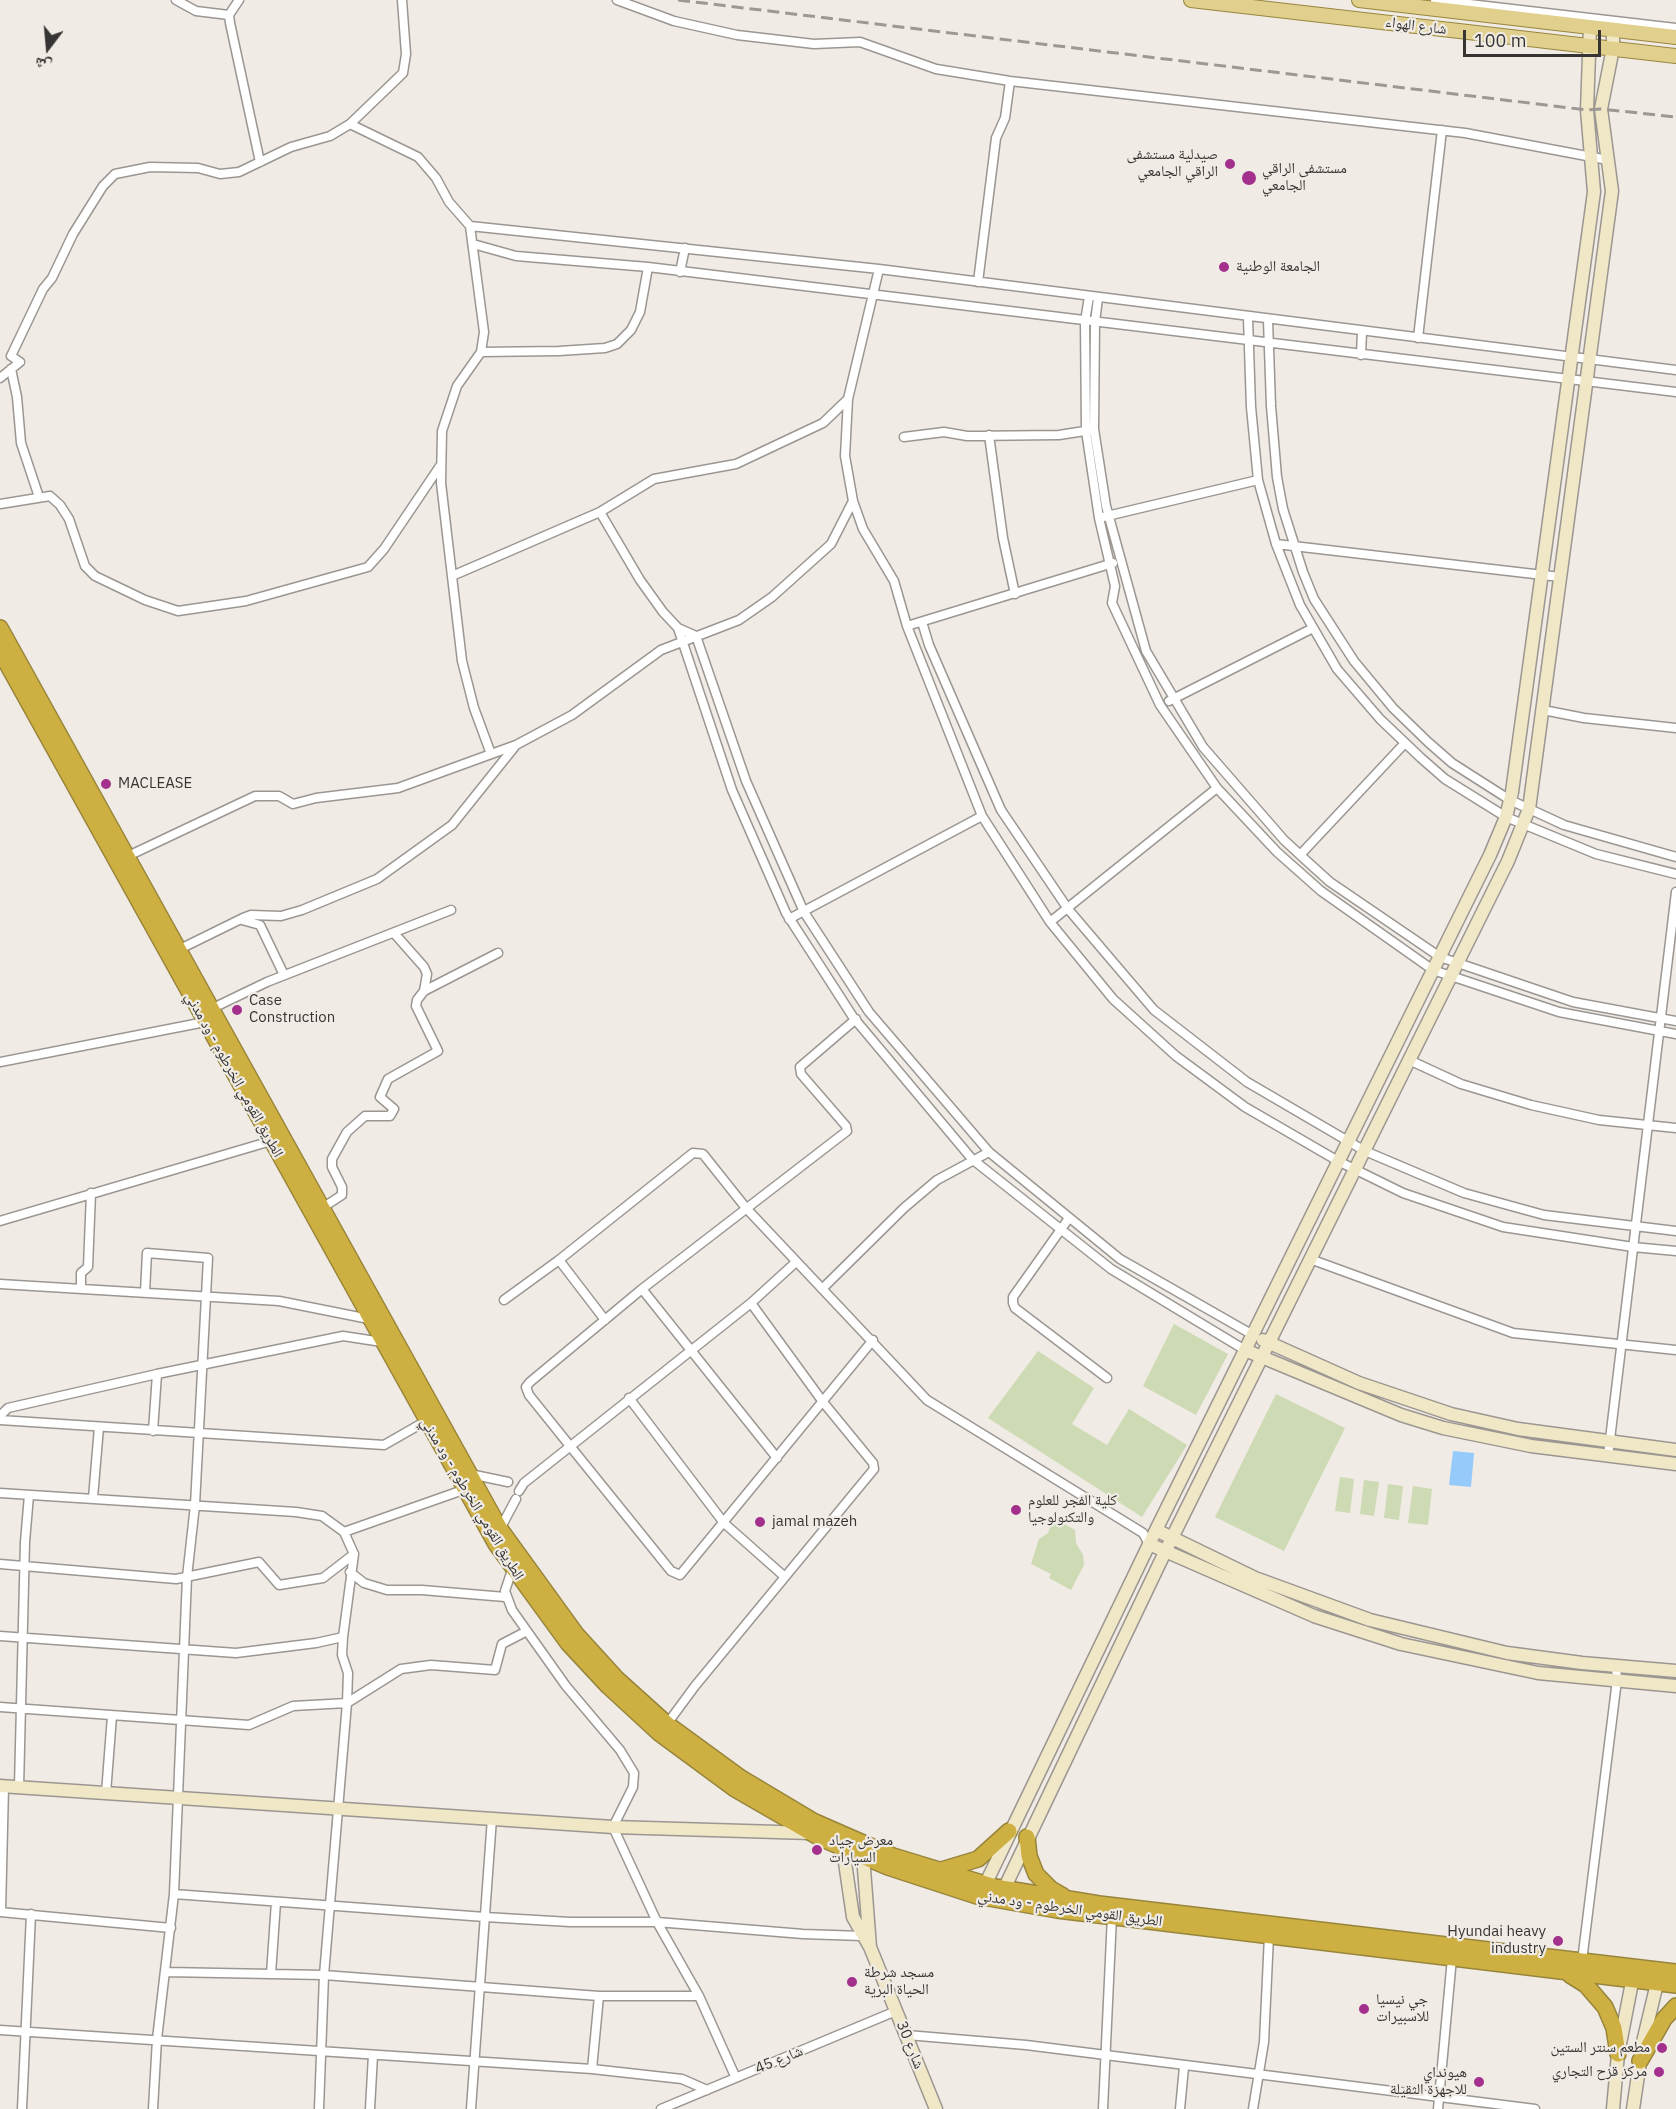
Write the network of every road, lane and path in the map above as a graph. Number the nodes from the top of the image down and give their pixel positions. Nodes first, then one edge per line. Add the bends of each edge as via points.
1 (176, 0) edge
2 (239, 0) edge
3 (402, 0) edge
4 (617, 0) edge
5 (1191, 0) edge
6 (1359, 0) edge
7 (1435, 0) edge
8 (1205, 1) edge
9 (229, 15) junction
10 (1590, 27) junction
11 (1676, 28) edge
12 (1613, 30) junction
13 (1676, 37) edge
14 (1589, 46) junction
15 (1612, 48) junction
16 (1676, 56) edge
17 (1010, 81) junction
18 (350, 124) junction
19 (1442, 130) junction
20 (1592, 158) junction
21 (1608, 160) junction
22 (260, 162) junction
23 (470, 226) junction
24 (473, 244) junction
25 (685, 248) junction
26 (648, 267) junction
27 (879, 269) junction
28 (680, 272) junction
29 (978, 282) junction
30 (871, 295) junction
31 (1094, 297) junction
32 (1248, 318) junction
33 (1268, 320) junction
34 (1085, 321) junction
35 (1095, 322) junction
36 (1362, 332) junction
37 (1418, 338) junction
38 (1248, 341) junction
39 (1267, 344) junction
40 (481, 352) junction
41 (1361, 355) junction
42 (1571, 356) junction
43 (1591, 360) junction
44 (11, 369) junction
45 (1676, 370) edge
46 (0, 378) edge
47 (1569, 379) junction
48 (1588, 382) junction
49 (1676, 392) edge
50 (848, 399) junction
51 (1090, 430) junction
52 (989, 435) junction
53 (904, 436) dead end
54 (441, 465) junction
55 (1258, 480) junction
56 (39, 497) junction
57 (853, 501) junction
58 (0, 504) edge
59 (600, 512) junction
60 (1104, 517) junction
61 (1276, 544) junction
62 (1294, 545) junction
63 (1120, 562) junction
64 (1110, 564) junction
65 (1541, 574) junction
66 (452, 576) junction
67 (1560, 578) junction
68 (1015, 594) junction
69 (922, 622) junction
70 (907, 626) junction
71 (0, 628) edge
72 (678, 628) junction
73 (1313, 628) junction
74 (696, 636) junction
75 (682, 642) junction
76 (0, 651) edge
77 (1173, 699) junction
78 (1160, 705) junction
79 (1543, 710) junction
80 (1676, 728) edge
81 (1406, 743) junction
82 (516, 745) junction
83 (491, 754) junction
84 (749, 788) junction
85 (1218, 788) junction
86 (732, 790) junction
87 (1510, 800) junction
88 (1529, 809) junction
89 (982, 816) junction
90 (1506, 817) junction
91 (1523, 826) junction
92 (1300, 855) junction
93 (126, 857) junction
94 (1676, 857) edge
95 (1676, 874) edge
96 (1676, 892) edge
97 (1068, 909) junction
98 (451, 910) dead end
99 (804, 912) junction
100 (240, 920) junction
101 (789, 920) junction
102 (1050, 922) junction
103 (394, 933) junction
104 (178, 950) junction
105 (498, 952) dead end
106 (1440, 957) junction
107 (1458, 964) junction
108 (1433, 970) junction
109 (284, 975) junction
110 (1451, 977) junction
111 (424, 991) junction
112 (208, 1015) junction
113 (856, 1019) junction
114 (1660, 1019) junction
115 (1676, 1021) edge
116 (1659, 1032) junction
117 (1676, 1034) edge
118 (1409, 1060) junction
119 (0, 1062) edge
120 (1648, 1124) junction
121 (1676, 1128) edge
122 (271, 1141) junction
123 (1347, 1142) junction
124 (1365, 1151) junction
125 (989, 1152) junction
126 (972, 1159) junction
127 (1338, 1161) junction
128 (1355, 1170) junction
129 (91, 1193) junction
130 (322, 1208) junction
131 (746, 1208) junction
132 (1069, 1218) junction
133 (0, 1221) edge
134 (1634, 1227) junction
135 (1060, 1229) junction
136 (1676, 1231) edge
137 (1633, 1248) junction
138 (1676, 1251) edge
139 (1310, 1259) junction
140 (559, 1260) junction
141 (796, 1262) junction
142 (0, 1284) edge
143 (81, 1287) junction
144 (642, 1289) junction
145 (822, 1289) junction
146 (145, 1292) junction
147 (206, 1296) junction
148 (504, 1300) dead end
149 (751, 1303) junction
150 (369, 1319) junction
151 (605, 1320) junction
152 (1253, 1335) junction
153 (873, 1340) junction
154 (382, 1342) junction
155 (1269, 1344) junction
156 (1622, 1344) junction
157 (692, 1349) junction
158 (1245, 1350) junction
159 (1676, 1350) edge
160 (1262, 1358) junction
161 (201, 1365) junction
162 (157, 1374) junction
163 (1107, 1378) dead end
164 (629, 1398) junction
165 (822, 1402) junction
166 (0, 1418) edge
167 (426, 1422) junction
168 (99, 1427) junction
169 (153, 1431) junction
170 (199, 1434) junction
171 (1611, 1442) junction
172 (570, 1446) junction
173 (1676, 1450) edge
174 (1608, 1456) junction
175 (777, 1458) junction
176 (1676, 1464) edge
177 (1187, 1468) junction
178 (468, 1473) junction
179 (1203, 1476) junction
180 (516, 1487) junction
181 (463, 1490) junction
182 (0, 1493) edge
183 (29, 1495) junction
184 (93, 1498) junction
185 (195, 1505) junction
186 (724, 1523) junction
187 (500, 1529) junction
188 (344, 1532) junction
189 (1149, 1536) junction
190 (1172, 1539) junction
191 (1165, 1552) junction
192 (354, 1554) junction
193 (1214, 1560) junction
194 (0, 1564) edge
195 (25, 1565) junction
196 (513, 1570) junction
197 (350, 1572) junction
198 (1207, 1572) junction
199 (785, 1576) junction
200 (187, 1577) junction
201 (505, 1597) junction
202 (527, 1631) junction
203 (0, 1636) edge
204 (23, 1637) junction
205 (343, 1637) junction
206 (184, 1651) junction
207 (1616, 1667) junction
208 (1676, 1671) edge
209 (1617, 1680) junction
210 (1676, 1686) edge
211 (347, 1703) junction
212 (0, 1707) edge
213 (22, 1708) junction
214 (112, 1716) junction
215 (180, 1721) junction
216 (667, 1724) junction
217 (2, 1786) edge
218 (19, 1787) junction
219 (106, 1793) junction
220 (178, 1798) junction
221 (337, 1808) junction
222 (492, 1818) junction
223 (613, 1827) junction
224 (1009, 1831) junction
225 (810, 1833) junction
226 (1027, 1837) junction
227 (843, 1849) junction
228 (863, 1856) junction
229 (938, 1871) junction
230 (985, 1885) junction
231 (1004, 1889) junction
232 (174, 1894) junction
233 (1071, 1900) junction
234 (276, 1902) junction
235 (330, 1906) junction
236 (1, 1912) edge
237 (31, 1914) junction
238 (1112, 1916) junction
239 (485, 1917) junction
240 (657, 1922) junction
241 (171, 1928) junction
242 (862, 1936) junction
243 (1269, 1936) junction
244 (870, 1947) junction
245 (1452, 1958) junction
246 (1582, 1961) junction
247 (166, 1972) junction
248 (1565, 1972) junction
249 (1676, 1972) edge
250 (271, 1974) junction
251 (1634, 1974) junction
252 (324, 1975) junction
253 (1658, 1977) junction
254 (1676, 1984) edge
255 (482, 1988) junction
256 (599, 1996) junction
257 (699, 1996) junction
258 (1676, 2006) edge
259 (896, 2011) junction
260 (0, 2030) edge
261 (27, 2031) junction
262 (907, 2035) junction
263 (157, 2039) junction
264 (321, 2051) junction
265 (1618, 2054) junction
266 (373, 2055) junction
267 (1106, 2057) junction
268 (475, 2060) junction
269 (1641, 2061) junction
270 (1184, 2067) junction
271 (592, 2069) junction
272 (1257, 2074) junction
273 (735, 2076) junction
274 (1616, 2080) junction
275 (1636, 2082) junction
276 (707, 2090) junction
277 (1440, 2097) junction
278 (1613, 2104) edge
279 (683, 2105) edge
280 (1634, 2106) edge
281 (1521, 2108) edge
282 (21, 2109) edge
283 (153, 2109) edge
284 (319, 2109) edge
285 (370, 2109) edge
286 (471, 2109) edge
287 (661, 2109) edge
288 (936, 2109) edge
289 (1103, 2109) edge
290 (1179, 2109) edge
291 (1253, 2109) edge
292 (1438, 2109) edge
293 (1535, 2109) edge

1 - 9 street via 196,10
2 - 9 street
3 - 18 street via 406,54 403,73
4 - 17 street via 674,21 737,35 814,44 860,42 936,69
5 - 8 main road, شارع الهواء
6 - 10 main road, شارع الهواء
7 - 11 street
8 - 14 main road, شارع الهواء
9 - 22 street
10 - 12 main road, شارع الهواء
10 - 14 street
12 - 13 main road, شارع الهواء
12 - 15 street
14 - 15 main road, شارع الهواء
14 - 20 street via 1587,110
15 - 16 main road, شارع الهواء
15 - 21 street via 1601,109
17 - 19 street
17 - 29 street via 1005,117 996,138
18 - 22 street via 330,136 291,147
18 - 23 street via 418,157
19 - 20 street
19 - 37 street
20 - 21 street
20 - 42 street via 1594,192
21 - 43 street via 1612,191
22 - 44 street via 239,172 220,174 198,168 150,167 115,174 103,186 43,289 11,356 20,362
23 - 24 street
23 - 25 street
24 - 26 street via 516,256
24 - 40 street via 483,323
25 - 27 street
25 - 28 street
26 - 28 street
26 - 40 street via 640,312 631,330 617,344 570,351
27 - 29 street
27 - 30 street
28 - 30 street
29 - 31 street
30 - 34 street
30 - 50 street
31 - 32 street
31 - 34 street
31 - 35 street
32 - 33 street
32 - 38 street
33 - 36 street
33 - 39 street
34 - 35 street
34 - 51 street
35 - 38 street
35 - 51 street
36 - 37 street
36 - 41 street
37 - 42 street
38 - 39 street
38 - 55 street
39 - 41 street
39 - 62 street via 1276,477
40 - 54 street via 457,386 442,431
41 - 47 street
42 - 43 street
42 - 47 street
43 - 45 street
43 - 48 street
44 - 46 street
44 - 56 street via 21,443
47 - 48 street
47 - 65 street
48 - 49 street
48 - 67 street
50 - 57 street via 845,456
50 - 59 street via 823,423 736,464 654,479
51 - 52 street via 1059,435
51 - 60 street
52 - 53 street via 944,432
52 - 68 street
54 - 56 street via 368,567 246,601 178,611 95,576 85,566 69,519 60,505 50,496
54 - 66 street
55 - 60 street
55 - 61 street
56 - 58 street
57 - 70 street via 863,529 894,581
57 - 74 street via 831,544 772,597 739,620
59 - 66 street
59 - 72 street via 640,580
60 - 63 street
60 - 64 street
61 - 62 street
61 - 73 street
62 - 65 street
62 - 87 street via 1314,599 1354,661 1393,708 1452,763
63 - 64 street
63 - 77 street via 1146,651
64 - 68 street
64 - 78 street via 1115,586 1112,603
65 - 67 street
65 - 87 street
66 - 83 street via 462,661
67 - 79 street
68 - 69 street
69 - 70 street
69 - 97 street via 1001,810
70 - 89 street
71 - 93 highway, الطريق القومي الخرطوم - ود مدني
72 - 74 street
72 - 75 street
73 - 77 street
73 - 81 street via 1337,669
74 - 75 street
74 - 84 street
75 - 82 street via 661,650 572,715
75 - 86 street
76 - 112 highway, الطريق القومي الخرطوم - ود مدني
77 - 78 street
77 - 92 street via 1203,747
78 - 85 street
79 - 80 street
79 - 88 street
81 - 90 street via 1445,779
81 - 92 street
82 - 83 street
82 - 100 street via 452,825 377,879 302,910 281,916 251,915
83 - 93 street via 398,788 325,796 293,804 279,796 255,796
84 - 86 street
84 - 99 street
85 - 97 street
85 - 108 street via 1277,852 1321,891
86 - 101 street
87 - 88 street
87 - 90 street
88 - 91 street
88 - 94 street via 1564,825
89 - 99 street
89 - 102 street
90 - 91 street
90 - 106 street
91 - 95 street via 1596,854
91 - 107 street
92 - 106 street via 1330,882
93 - 104 highway, الطريق القومي الخرطوم - ود مدني
96 - 114 street
97 - 102 street
97 - 123 street via 1154,1010 1247,1082
98 - 103 street
99 - 101 street
99 - 125 street via 869,1012
100 - 104 street
100 - 109 street via 260,925
101 - 113 street
102 - 127 street via 1113,999 1176,1056 1245,1107
103 - 109 street
103 - 111 street via 424,967
104 - 112 highway, الطريق القومي الخرطوم - ود مدني
105 - 111 street
106 - 107 street
106 - 108 street
107 - 110 street
107 - 114 street via 1573,1002
108 - 110 street
108 - 123 street
109 - 112 street
110 - 116 street via 1558,1012
110 - 118 street
111 - 130 street via 416,1006 438,1052 388,1079 380,1097 394,1109 390,1116 365,1116 347,1132 332,1160 342,1195
112 - 119 street
112 - 122 highway, الطريق القومي الخرطوم - ود مدني
112 - 130 highway, الطريق القومي الخرطوم - ود مدني
113 - 126 street
113 - 131 street via 800,1067 801,1074 847,1131
114 - 115 street
114 - 116 street
116 - 117 street
116 - 120 street
118 - 120 street via 1509,1100 1582,1117
118 - 124 street
120 - 121 street
120 - 134 street
122 - 129 street
122 - 150 highway, الطريق القومي الخرطوم - ود مدني
123 - 124 street
123 - 127 street
124 - 128 street
124 - 134 street via 1464,1192 1544,1215
125 - 126 street
125 - 132 street
126 - 135 street
126 - 145 street via 937,1180 904,1208
127 - 128 street
127 - 152 street
128 - 137 street via 1403,1193 1503,1227
128 - 139 street
129 - 133 street
129 - 143 street via 88,1268 81,1273
130 - 178 highway, الطريق القومي الخرطوم - ود مدني
131 - 140 street via 703,1154 693,1153
131 - 141 street
131 - 144 street
132 - 135 street
132 - 152 street via 1120,1259
134 - 136 street
134 - 137 street
135 - 158 street via 1111,1269
135 - 163 street via 1013,1297 1013,1305
137 - 138 street
137 - 156 street
139 - 155 street
139 - 156 street via 1513,1333
140 - 148 street
140 - 151 street
141 - 145 street
141 - 149 street
142 - 143 street
143 - 146 street
144 - 151 street
144 - 157 street
145 - 153 street
146 - 147 street
146 - 147 street via 147,1253 208,1258
147 - 150 street via 279,1300
147 - 161 street
149 - 157 street
149 - 165 street
150 - 154 highway, الطريق القومي الخرطوم - ود مدني
151 - 172 street via 526,1387
152 - 155 street
152 - 158 street
153 - 165 street
153 - 189 street via 927,1400
154 - 161 street via 343,1336
154 - 167 highway, الطريق القومي الخرطوم - ود مدني
155 - 160 street
155 - 171 street via 1437,1411 1518,1429
156 - 159 street
156 - 171 street
157 - 164 street
157 - 175 street
158 - 160 street
158 - 177 street
160 - 174 street via 1420,1421 1507,1442
160 - 179 street
161 - 162 street
161 - 170 street
162 - 166 street via 8,1408
162 - 169 street
164 - 172 street
164 - 186 street
165 - 175 street
165 - 199 street via 874,1469
166 - 168 street
167 - 170 street via 384,1445
167 - 181 highway, الطريق القومي الخرطوم - ود مدني
168 - 169 street
168 - 184 street
169 - 170 street
170 - 185 street
171 - 173 street
171 - 174 street
172 - 180 street
172 - 186 street via 671,1571 680,1575
174 - 176 street
175 - 186 street
177 - 179 street
177 - 189 street
178 - 180 street
178 - 187 highway, الطريق القومي الخرطوم - ود مدني
179 - 190 street
180 - 187 street
181 - 188 street
181 - 196 highway, الطريق القومي الخرطوم - ود مدني
182 - 183 street
183 - 184 street
183 - 195 street
184 - 185 street
185 - 188 street via 322,1516
185 - 200 street
186 - 199 street
187 - 216 highway, الطريق القومي الخرطوم - ود مدني via 576,1634 617,1679
188 - 192 street
189 - 190 street
189 - 191 street
189 - 224 street
190 - 191 street
190 - 193 street
191 - 198 street
191 - 226 street
192 - 197 street
192 - 200 street via 323,1578 279,1585 259,1562
193 - 198 street
193 - 207 street via 1352,1615 1507,1653
194 - 195 street
195 - 200 street
195 - 204 street
196 - 201 street
196 - 225 highway, الطريق القومي الخرطوم - ود مدني via 568,1643 659,1733 735,1789
197 - 201 street via 364,1583 387,1590
197 - 205 street
198 - 209 street via 1314,1616 1401,1644 1509,1668
199 - 216 street
200 - 206 street
201 - 202 street
202 - 211 street via 502,1644 495,1670 431,1665 401,1669
202 - 223 street via 634,1773 633,1787
203 - 204 street
204 - 206 street
204 - 213 street
205 - 206 street via 252,1652
205 - 211 street
206 - 215 street
207 - 208 street
207 - 209 street
209 - 210 street
209 - 246 street
211 - 215 street via 293,1706 249,1725
211 - 221 street
212 - 213 street
213 - 214 street
213 - 218 street
214 - 215 street
214 - 219 street
215 - 220 street
216 - 229 highway, الطريق القومي الخرطوم - ود مدني via 748,1783 813,1821
217 - 218 street
217 - 236 street
218 - 219 street
219 - 220 street
220 - 221 street
220 - 232 street
221 - 222 street
221 - 235 street
222 - 223 street
222 - 239 street
223 - 225 street
223 - 240 street
224 - 229 highway via 978,1859
224 - 230 street
225 - 227 highway, الطريق القومي الخرطوم - ود مدني
226 - 231 street
226 - 233 highway via 1036,1874 1051,1889
227 - 228 highway, الطريق القومي الخرطوم - ود مدني
227 - 242 street, شارع 30 via 850,1909
228 - 238 highway, الطريق القومي الخرطوم - ود مدني via 985,1898
228 - 244 street, شارع 30
229 - 230 highway, الطريق القومي الخرطوم - ود مدني
230 - 231 highway, الطريق القومي الخرطوم - ود مدني
231 - 233 highway, الطريق القومي الخرطوم - ود مدني
232 - 234 street
232 - 241 street
233 - 246 highway, الطريق القومي الخرطوم - ود مدني
234 - 235 street
234 - 250 street
235 - 239 street
235 - 252 street
236 - 237 street
237 - 241 street
237 - 261 street
238 - 243 highway, الطريق القومي الخرطوم - ود مدني
238 - 267 street
239 - 240 street
239 - 255 street
240 - 242 street
240 - 257 street
241 - 247 street
242 - 244 street, شارع 30
243 - 245 highway, الطريق القومي الخرطوم - ود مدني
243 - 272 street via 1264,2042
244 - 259 street, شارع 30
245 - 248 highway, الطريق القومي الخرطوم - ود مدني
245 - 277 street
246 - 251 highway, الطريق القومي الخرطوم - ود مدني
247 - 250 street
247 - 263 street
248 - 251 highway, الطريق القومي الخرطوم - ود مدني
248 - 265 highway via 1586,1985 1601,2001 1614,2028
249 - 253 highway
250 - 252 street
251 - 253 highway, الطريق القومي الخرطوم - ود مدني
251 - 265 street
252 - 255 street
252 - 264 street
253 - 254 highway, الطريق القومي الخرطوم - ود مدني
253 - 269 street
255 - 256 street
255 - 268 street
256 - 257 street
256 - 271 street
257 - 273 street
258 - 269 highway via 1660,2025
259 - 262 street, شارع 30
259 - 273 street, شارع 45 via 772,2065
260 - 261 street
261 - 263 street
261 - 282 street
262 - 267 street via 1026,2045
262 - 288 street, شارع 30
263 - 264 street
263 - 283 street
264 - 266 street
264 - 284 street
265 - 274 street
266 - 268 street
266 - 285 street
267 - 270 street
267 - 289 street
268 - 271 street
268 - 286 street
269 - 275 street
270 - 272 street
270 - 290 street
271 - 276 street via 682,2079
272 - 277 street
272 - 291 street
273 - 276 street, شارع 45
274 - 275 street
274 - 278 street
275 - 280 street
276 - 279 street, شارع 45
277 - 281 street
277 - 292 street
278 - 280 street
279 - 287 street, شارع 45
281 - 293 street

